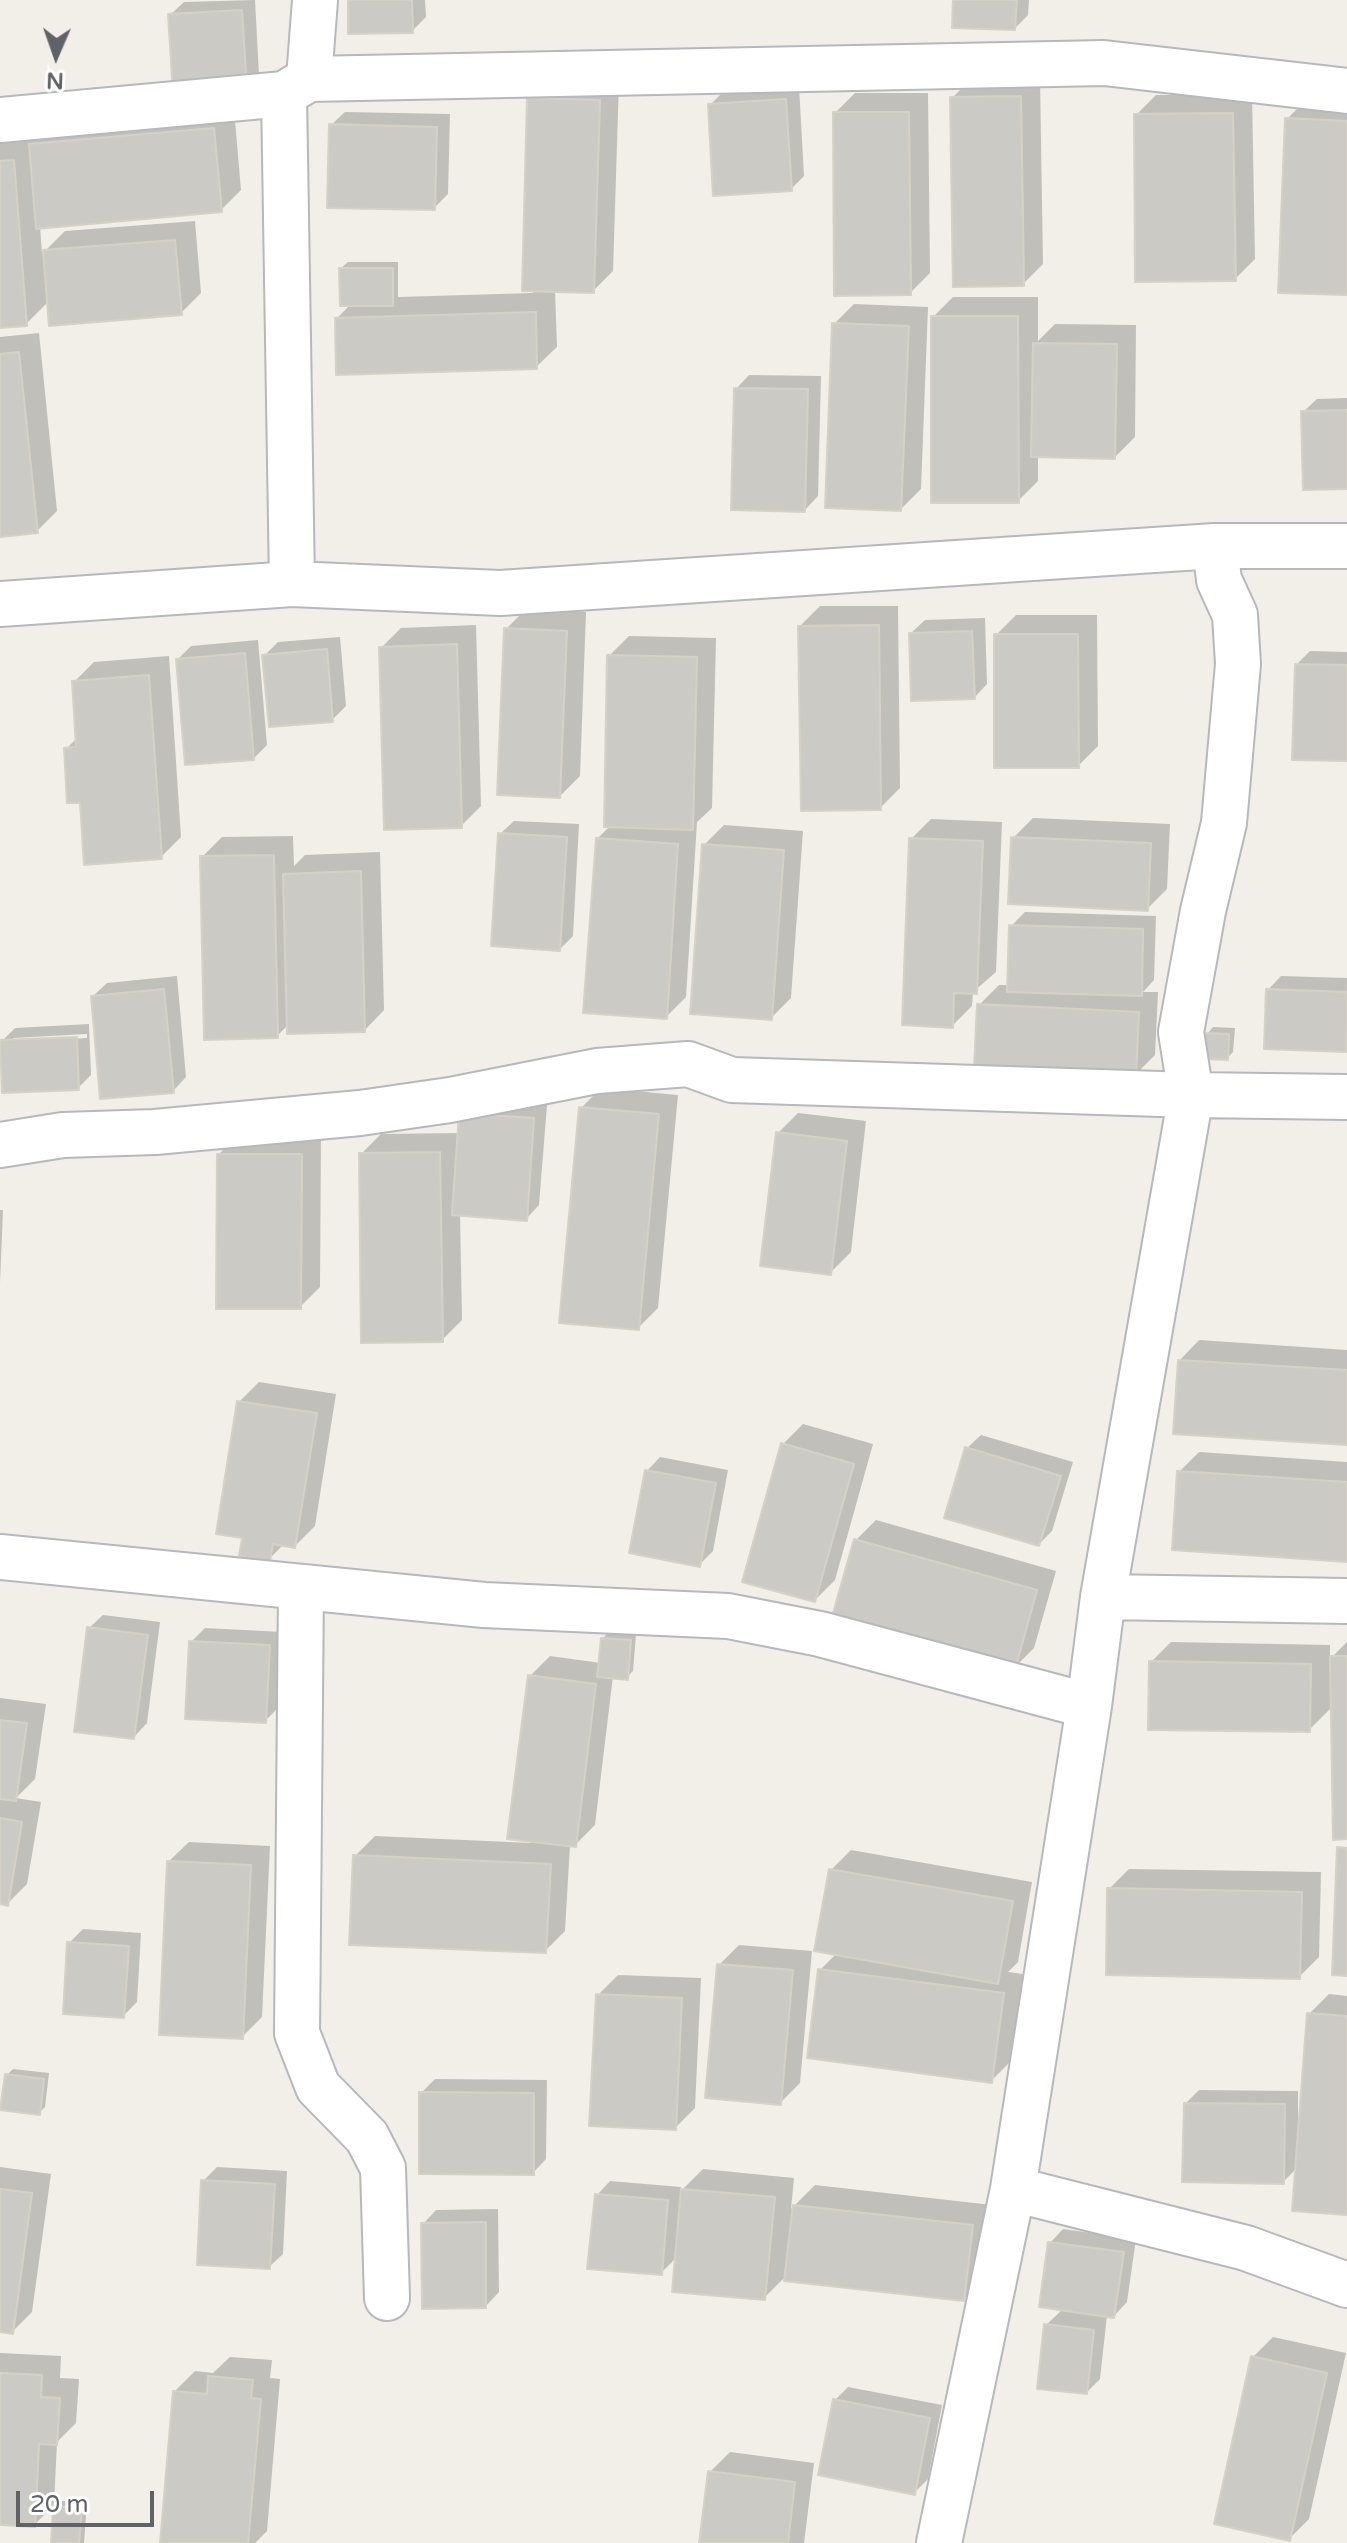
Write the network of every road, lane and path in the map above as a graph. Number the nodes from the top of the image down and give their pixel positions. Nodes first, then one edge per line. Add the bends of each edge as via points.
1 (315, 0) edge
2 (296, 87) junction
3 (1347, 91) edge
4 (0, 120) edge
5 (1215, 546) junction
6 (1347, 546) edge
7 (292, 584) junction
8 (0, 604) edge
9 (1191, 1095) junction
10 (1347, 1097) edge
11 (0, 1145) edge
12 (0, 1557) edge
13 (301, 1587) junction
14 (1103, 1597) junction
15 (1347, 1601) edge
16 (1089, 1706) junction
17 (1013, 2189) junction
18 (1347, 2285) edge
19 (387, 2298) dead end
20 (939, 2543) edge

1 - 2 street
2 - 3 street via 1104,63
2 - 4 street
2 - 7 street
5 - 6 street
5 - 7 street via 500,593
5 - 9 street via 1219,580 1235,615 1238,664 1224,823 1181,1032
7 - 8 street
9 - 10 street
9 - 11 street via 732,1080 688,1064 597,1071 360,1113 63,1135
9 - 14 street
12 - 13 street
13 - 16 street via 484,1605 728,1616 820,1634
13 - 19 street via 297,2033 318,2087 367,2137 383,2168
14 - 15 street
14 - 16 street
16 - 17 street
17 - 18 street via 1246,2248
17 - 20 street

